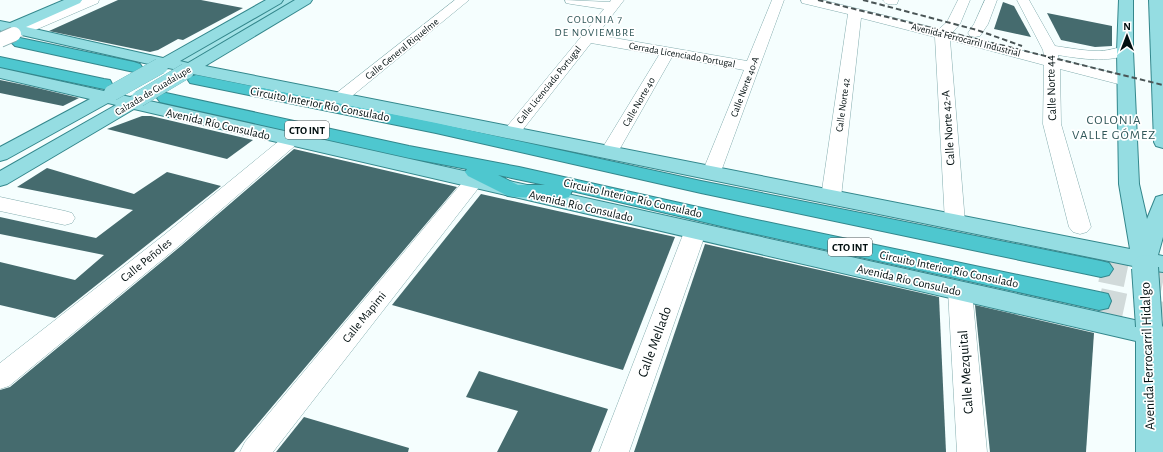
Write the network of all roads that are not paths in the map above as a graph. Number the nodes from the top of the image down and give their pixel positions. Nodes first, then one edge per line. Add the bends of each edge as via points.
1 (75, 0) edge
2 (93, 0) edge
3 (101, 0) edge
4 (275, 0) edge
5 (305, 0) edge
6 (463, 0) edge
7 (571, 0) edge
8 (778, 0) edge
9 (807, 0) edge
10 (964, 0) edge
11 (991, 0) edge
12 (1023, 0) edge
13 (1126, 0) edge
14 (1156, 0) edge
15 (616, 3) edge
16 (855, 12) junction
17 (946, 30) junction
18 (11, 33) edge
19 (975, 33) junction
20 (587, 38) junction
21 (1125, 51) junction
22 (668, 52) junction
23 (1051, 56) junction
24 (0, 62) edge
25 (162, 64) junction
26 (134, 67) dead end
27 (753, 67) junction
28 (0, 73) edge
29 (191, 73) junction
30 (1126, 81) junction
31 (107, 92) junction
32 (166, 98) dead end
33 (340, 98) junction
34 (135, 101) junction
35 (511, 133) junction
36 (470, 135) junction
37 (291, 140) junction
38 (551, 141) junction
39 (1163, 142) edge
40 (0, 155) edge
41 (604, 158) junction
42 (446, 159) junction
43 (712, 173) junction
44 (0, 180) edge
45 (473, 182) junction
46 (515, 191) junction
47 (610, 193) junction
48 (830, 197) junction
49 (1163, 202) edge
50 (0, 204) edge
51 (65, 218) dead end
52 (955, 222) junction
53 (1080, 227) dead end
54 (696, 232) junction
55 (1151, 264) edge
56 (1101, 269) tunnel mouth
57 (960, 291) junction
58 (1099, 301) tunnel mouth
59 (1154, 332) edge
60 (0, 378) edge
61 (255, 452) edge
62 (614, 452) edge
63 (972, 452) edge
64 (1151, 452) edge

1 - 18 main road
2 - 18 street
3 - 18 street
4 - 25 main road, Calzada de Guadalupe
5 - 29 main road, Calzada de Guadalupe
6 - 33 street, Calle General Riquelme
7 - 15 street
8 - 27 street, Calle Norte 40-A
9 - 16 street, Avenida Ferrocarril Industrial
10 - 17 street
11 - 19 street
12 - 23 street, Calle Norte 44
13 - 21 main road, Avenida Ferrocarril Hidalgo
14 - 39 main road
15 - 20 street, Calle Licenciado Portugal
16 - 17 street, Avenida Ferrocarril Industrial
16 - 48 street, Calle Norte 42
17 - 19 street, Avenida Ferrocarril Industrial
17 - 23 street, Avenida Ferrocarril Industrial
17 - 52 street, Calle Norte 42-A
18 - 25 main road, CTO INT
18 - 26 highway
19 - 23 street, Avenida Ferrocarril Industrial
20 - 22 street, Cerrada Licenciado Portugal
20 - 35 street, Calle Licenciado Portugal
21 - 23 street, Avenida Ferrocarril Industrial via 1114,55
21 - 30 main road, Avenida Ferrocarril Hidalgo
22 - 27 street, Cerrada Licenciado Portugal
22 - 41 street, Calle Norte 40
23 - 30 street, Avenida Ferrocarril Industrial
23 - 53 street, Calle Norte 44 via 1052,124
24 - 31 highway, CTO INT
25 - 29 main road, CTO INT
25 - 31 main road, Calzada de Guadalupe, bridge
27 - 43 street, Calle Norte 40-A
28 - 31 main road, Avenida Río Consulado / CTO INT
29 - 33 main road, CTO INT
29 - 34 main road, Calzada de Guadalupe, bridge
29 - 36 highway, Circuito Interior Río Consulado / CTO INT
30 - 55 main road, Avenida Ferrocarril Hidalgo via 1129,184
31 - 34 main road, Avenida Río Consulado / CTO INT
31 - 40 main road, Calzada de Guadalupe
32 - 42 highway, Circuito Interior Río Consulado / CTO INT
33 - 35 main road, CTO INT
34 - 37 main road, Avenida Río Consulado / CTO INT
34 - 44 main road, Calzada de Guadalupe
35 - 38 main road, CTO INT
36 - 38 highway
36 - 41 highway, Circuito Interior Río Consulado / CTO INT
37 - 45 main road, Avenida Río Consulado / CTO INT
37 - 60 street, Calle Peñoles via 266,151 172,240
38 - 41 main road, CTO INT
41 - 43 main road, CTO INT
41 - 56 highway, Circuito Interior Río Consulado / CTO INT via 701,186
42 - 46 highway
42 - 47 highway, Circuito Interior Río Consulado / CTO INT
43 - 48 main road, CTO INT
45 - 46 main road, Avenida Río Consulado / CTO INT
45 - 61 street, Calle Mapimi
46 - 47 highway
46 - 54 main road, Avenida Río Consulado / CTO INT
47 - 58 highway, Circuito Interior Río Consulado / CTO INT
48 - 52 main road, CTO INT
49 - 55 main road, Avenida Ferrocarril Hidalgo
50 - 51 street
52 - 55 main road, CTO INT
54 - 57 main road, Avenida Río Consulado / CTO INT
54 - 62 street, Calle Mellado
55 - 59 main road, Avenida Ferrocarril Hidalgo, bridge
57 - 59 main road, Avenida Río Consulado / CTO INT
57 - 63 street, Calle Mezquital
59 - 64 main road, Avenida Ferrocarril Hidalgo

